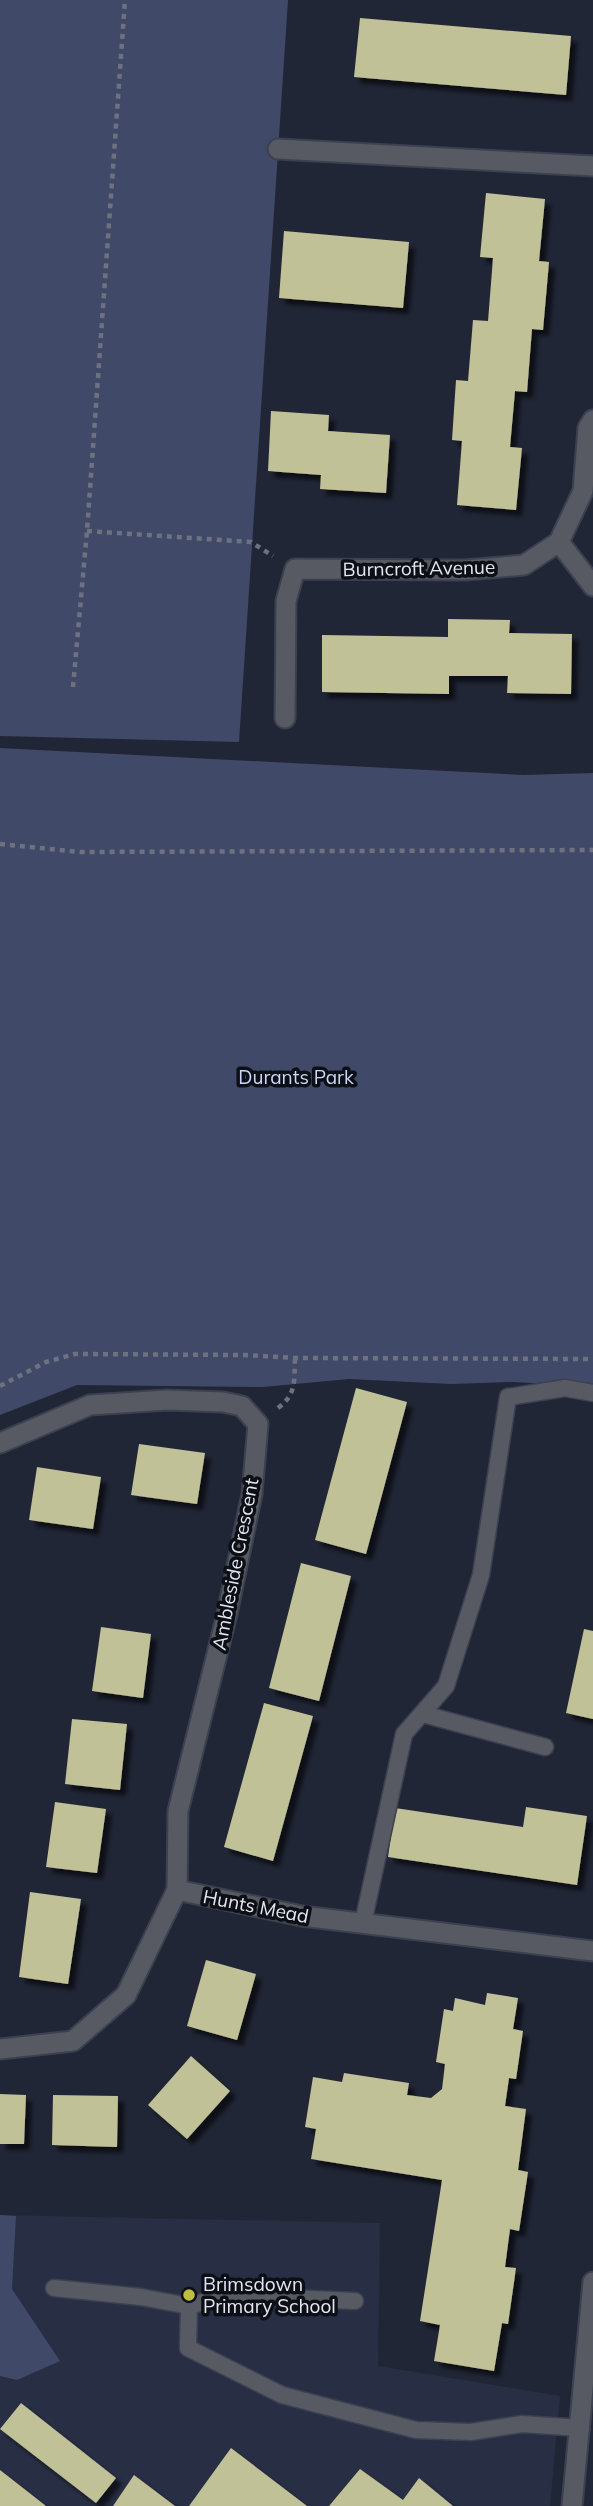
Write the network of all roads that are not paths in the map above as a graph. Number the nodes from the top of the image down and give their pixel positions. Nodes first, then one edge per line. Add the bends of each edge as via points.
1 (278, 149) dead end
2 (593, 166) edge
3 (593, 420) edge
4 (559, 542) junction
5 (593, 586) edge
6 (285, 719) dead end
7 (593, 1393) edge
8 (0, 1443) edge
9 (423, 1714) junction
10 (545, 1747) dead end
11 (177, 1891) junction
12 (363, 1923) junction
13 (593, 1951) edge
14 (0, 2049) edge
15 (593, 2282) edge
16 (54, 2288) dead end
17 (355, 2301) dead end
18 (189, 2306) junction
19 (581, 2428) junction
20 (572, 2506) edge

1 - 2 street
3 - 4 street via 588,428 583,491
4 - 5 street
4 - 6 street, Burncroft Avenue via 524,565 465,570 295,569 286,601
7 - 9 lane via 565,1388 508,1397 481,1575 446,1686
8 - 11 street, Ambleside Crescent via 90,1405 223,1402 242,1406 258,1423 252,1494 178,1811
9 - 10 lane
9 - 12 lane via 404,1734
11 - 12 street, Hunts Mead
11 - 14 street, Hunts Mead via 126,1995 73,2041
12 - 13 street, Hunts Mead
15 - 19 street
16 - 18 lane
17 - 18 lane via 229,2295
18 - 19 lane via 188,2348 282,2395 416,2430 471,2432 522,2424
19 - 20 street

